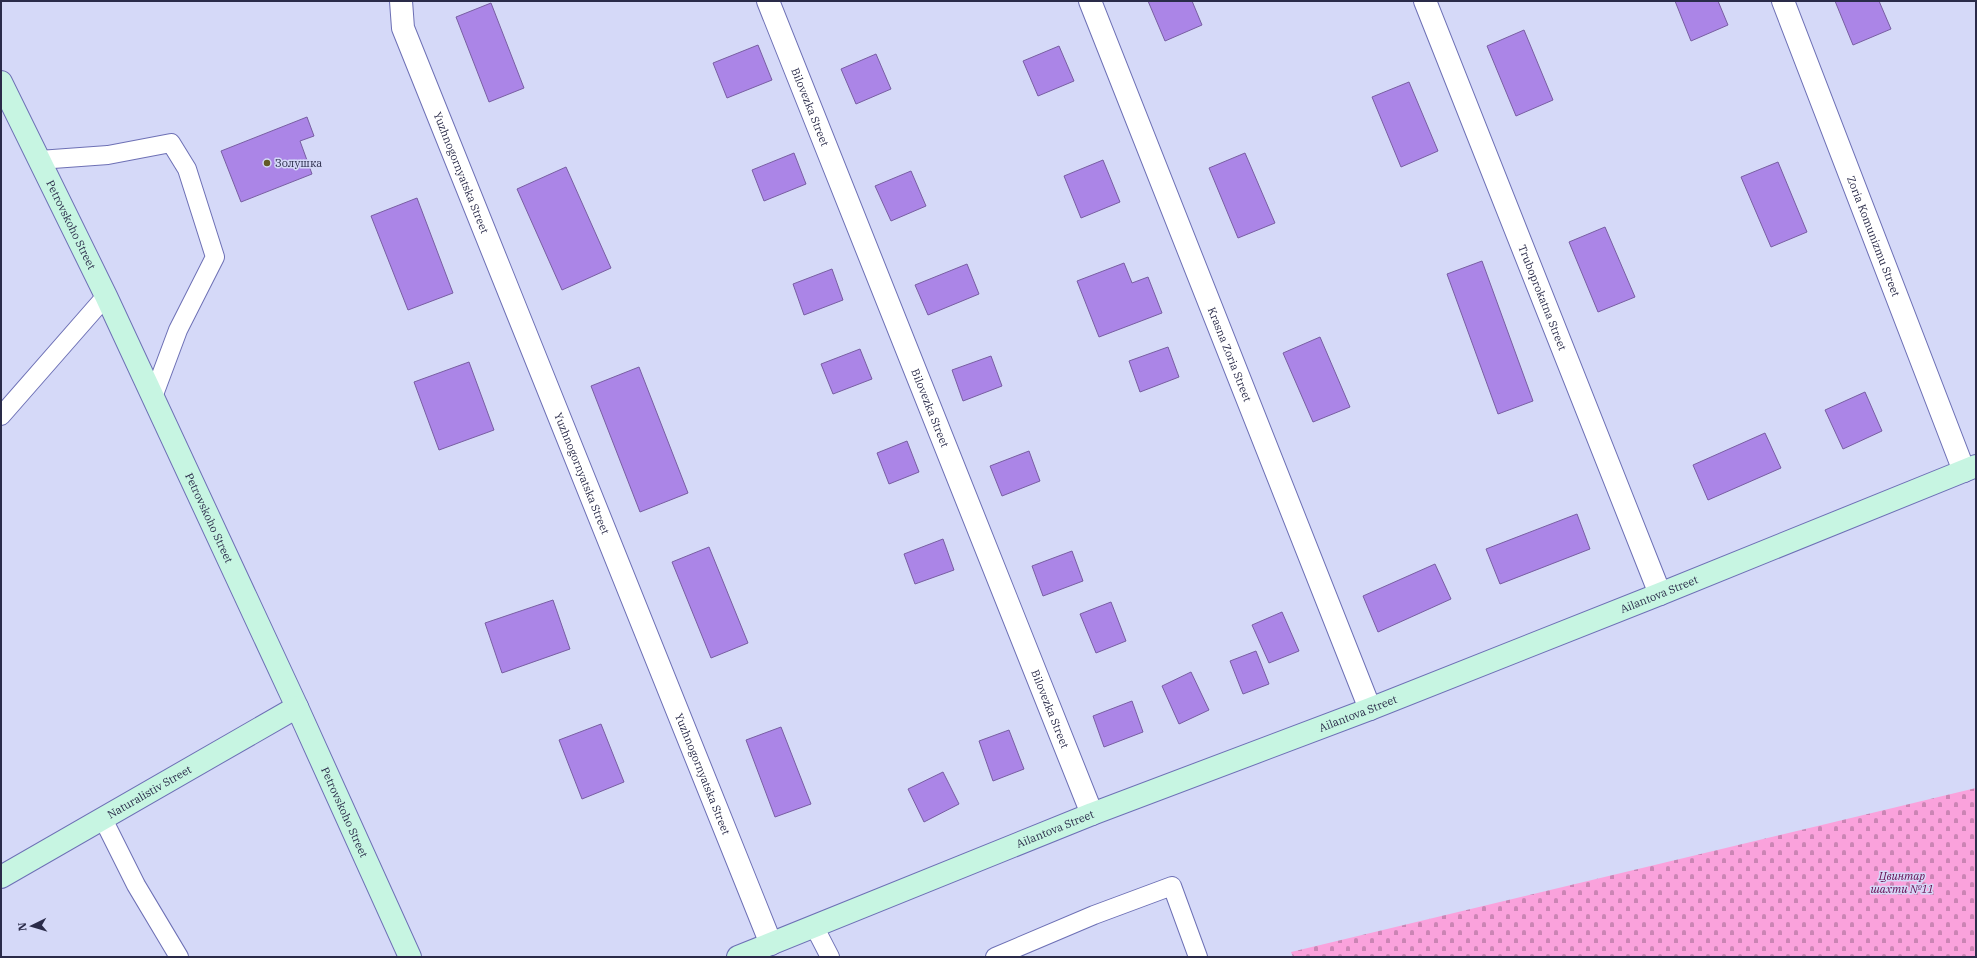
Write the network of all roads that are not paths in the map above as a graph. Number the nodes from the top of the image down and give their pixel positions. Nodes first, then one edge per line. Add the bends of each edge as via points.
1 (400, 1) edge
2 (768, 1) edge
3 (1090, 1) edge
4 (1425, 1) edge
5 (1783, 1) edge
6 (1, 82) edge
7 (39, 160) junction
8 (106, 296) junction
9 (153, 397) junction
10 (1, 416) edge
11 (1970, 468) edge
12 (1660, 594) junction
13 (297, 707) junction
14 (1370, 708) junction
15 (1092, 814) junction
16 (103, 819) junction
17 (1, 877) edge
18 (814, 926) junction
19 (771, 944) junction
20 (179, 957) edge
21 (410, 957) edge
22 (738, 957) edge
23 (830, 957) edge
24 (995, 957) edge
25 (1198, 957) edge

1 - 19 street, Yuzhnogornyatska Street via 403,28
2 - 15 street, Bilovezka Street
3 - 14 street, Krasna Zoria Street
4 - 12 street, Truboprokatna Street
5 - 11 street, Zoria Komunizmu Street
6 - 7 street, Petrovskoho Street
7 - 8 street, Petrovskoho Street
7 - 9 lane via 108,155 171,143 187,169 215,257 178,330
8 - 9 street, Petrovskoho Street
8 - 10 lane
9 - 13 street, Petrovskoho Street
11 - 12 street, Ailantova Street
12 - 14 street, Ailantova Street
13 - 16 street, Naturalistiv Street
13 - 21 street, Petrovskoho Street
14 - 15 street, Ailantova Street
15 - 18 street, Ailantova Street
16 - 17 street, Naturalistiv Street
16 - 20 lane via 136,885
18 - 19 street, Ailantova Street
18 - 23 lane
19 - 22 street, Ailantova Street
24 - 25 lane via 1094,914 1172,886

